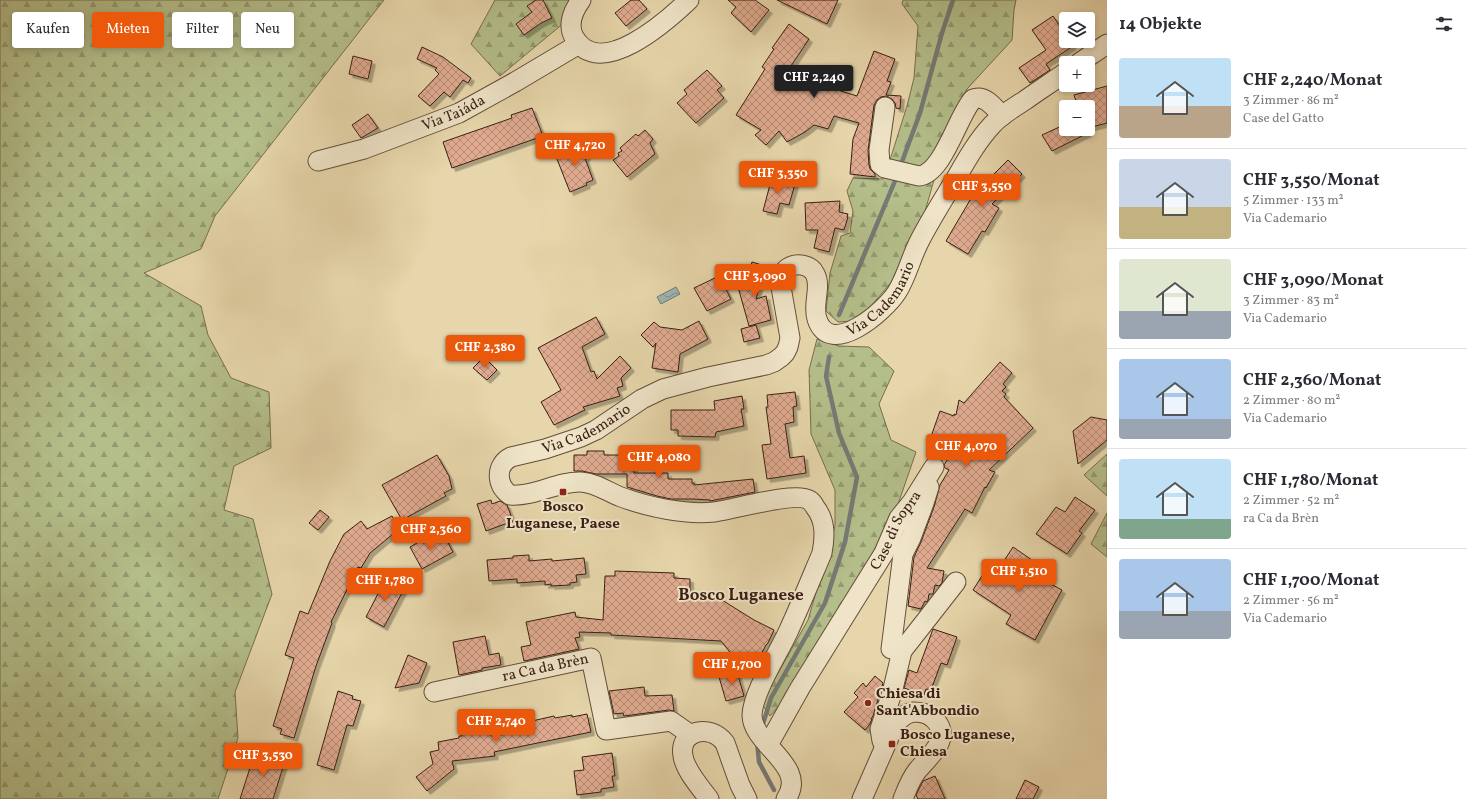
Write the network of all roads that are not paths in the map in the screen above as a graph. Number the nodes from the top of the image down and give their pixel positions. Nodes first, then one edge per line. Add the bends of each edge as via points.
1 (581, 0) edge
2 (689, 0) edge
3 (579, 44) junction
4 (1107, 44) edge
5 (1089, 56) edge
6 (1059, 77) edge
7 (885, 108) dead end
8 (1002, 116) junction
9 (318, 161) dead end
10 (956, 582) dead end
11 (902, 651) junction
12 (434, 692) dead end
13 (691, 735) junction
14 (764, 739) junction
15 (884, 746) junction
16 (709, 799) edge
17 (748, 799) edge
18 (786, 799) edge
19 (862, 799) edge
20 (903, 799) edge

1 - 3 street via 573,12 571,24 573,35
2 - 3 street via 660,25 616,50 598,54 588,51
3 - 9 street, Via Taiáda via 459,113 364,149
4 - 5 street
6 - 8 street, Via Cademario
7 - 8 street via 880,164 888,169 919,176 928,172 942,158 973,99 978,97 989,102
8 - 14 street, Via Cademario via 968,157 919,242 897,292 884,308 862,325 840,334 823,330 815,313 818,285 815,273 804,266 788,268 784,272 781,286 790,338 788,347 781,357 766,365 663,389 632,405 589,434 545,450 511,458 500,468 501,486 510,495 522,495 581,482 598,486 639,503 688,511 713,512 781,498 800,497 810,500 824,528 822,553 755,702 753,721
10 - 11 street
11 - 14 street, Case di Sopra via 891,649 903,554 924,503 934,467 899,518 884,553 800,688
11 - 15 street via 880,729
12 - 13 street, ra Ca da Brèn via 591,658 606,730 671,721
13 - 16 street via 684,744 682,755
13 - 17 street via 702,731 716,733 721,737
14 - 18 street, Via Cademario via 790,774 792,788
15 - 19 street
15 - 20 street via 894,726 905,715 921,712 930,715 938,725 940,740 937,748 914,775

